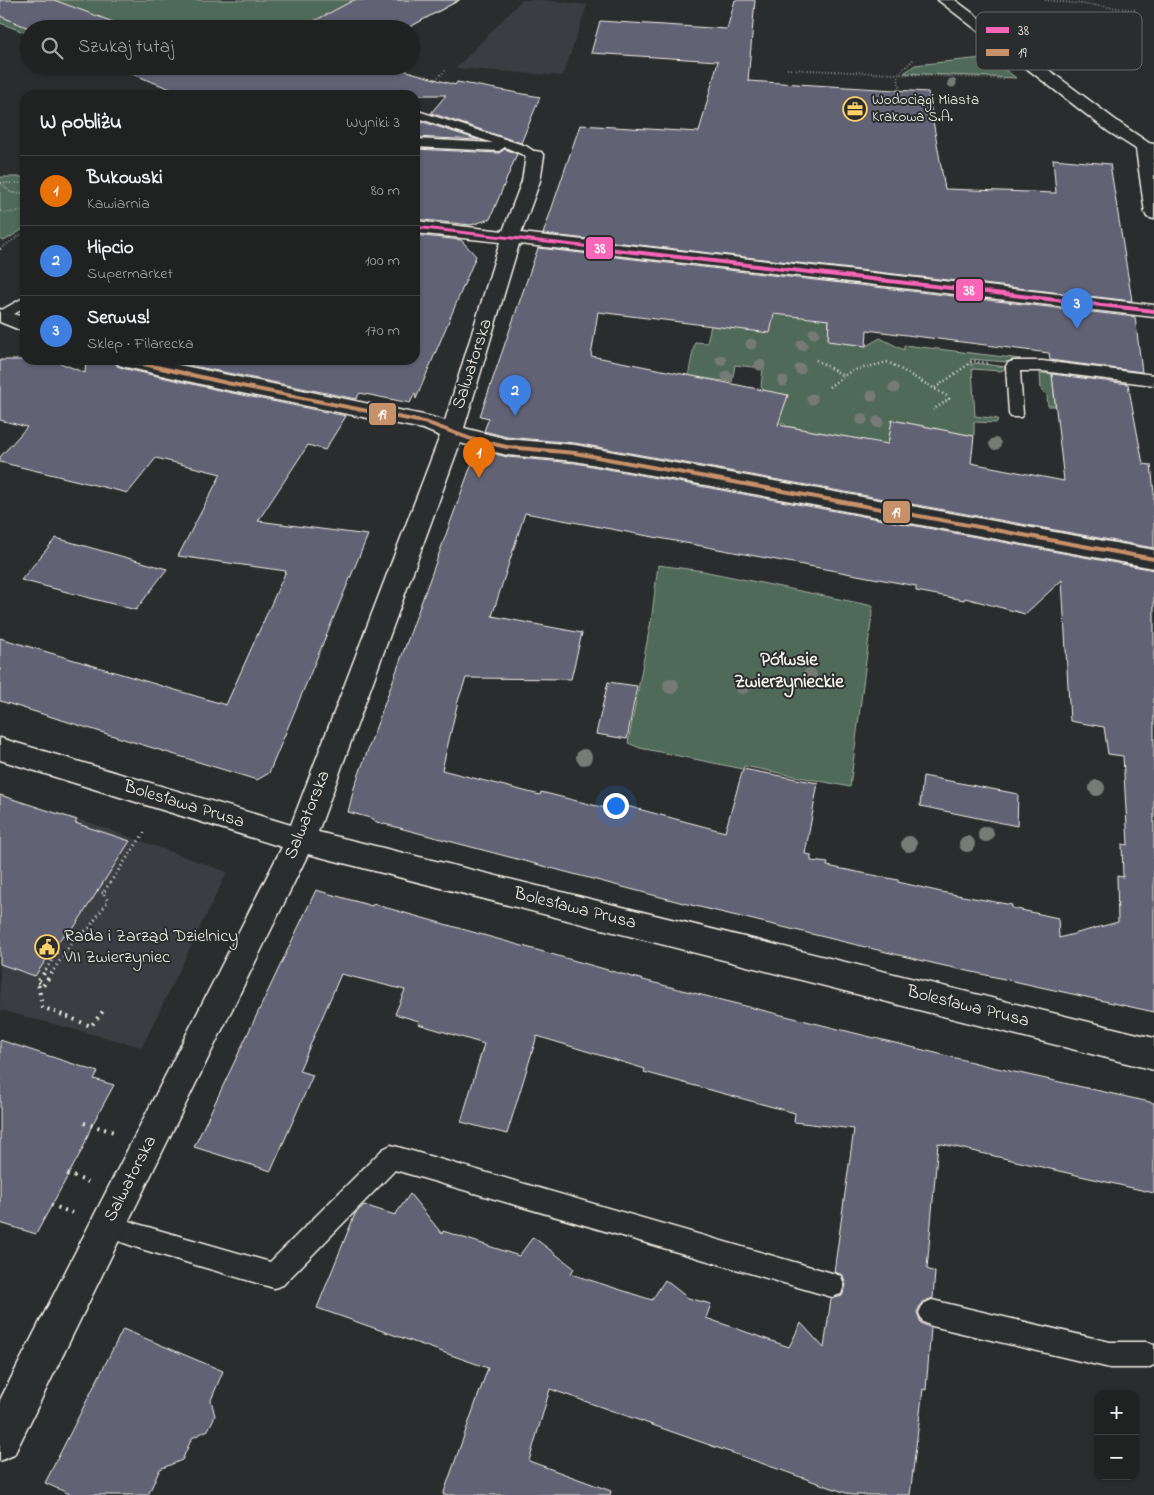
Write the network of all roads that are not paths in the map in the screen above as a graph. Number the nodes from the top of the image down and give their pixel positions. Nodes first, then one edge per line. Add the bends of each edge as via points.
1 (944, 0) edge
2 (976, 24) edge
3 (1037, 70) edge
4 (420, 114) edge
5 (420, 143) edge
6 (1149, 148) edge
7 (529, 153) junction
8 (1154, 213) edge
9 (420, 228) edge
10 (510, 239) junction
11 (20, 304) edge
12 (1154, 311) edge
13 (1, 316) edge
14 (20, 324) edge
15 (148, 365) edge
16 (1154, 380) edge
17 (1016, 414) dead end
18 (452, 432) junction
19 (1154, 559) edge
20 (0, 749) edge
21 (300, 840) junction
22 (1154, 1054) edge
23 (108, 1225) junction
24 (832, 1285) dead end
25 (932, 1313) dead end
26 (1147, 1355) dead end
27 (0, 1441) edge

1 - 2 street
3 - 6 street via 1114,128
4 - 7 lane
5 - 7 lane
6 - 8 street
7 - 10 street, Salwatorska via 534,171
9 - 10 street
10 - 12 street
10 - 18 street, Salwatorska
11 - 13 lane
13 - 14 street
15 - 18 street via 428,423
16 - 17 lane via 1042,366 1013,366
18 - 19 street via 507,447 575,453
18 - 21 street, Salwatorska
20 - 21 street, Bolesława Prusa
21 - 22 street, Bolesława Prusa
21 - 23 street, Salwatorska
23 - 24 lane via 274,1276 391,1157
23 - 27 street, Salwatorska
25 - 26 lane via 1110,1355

